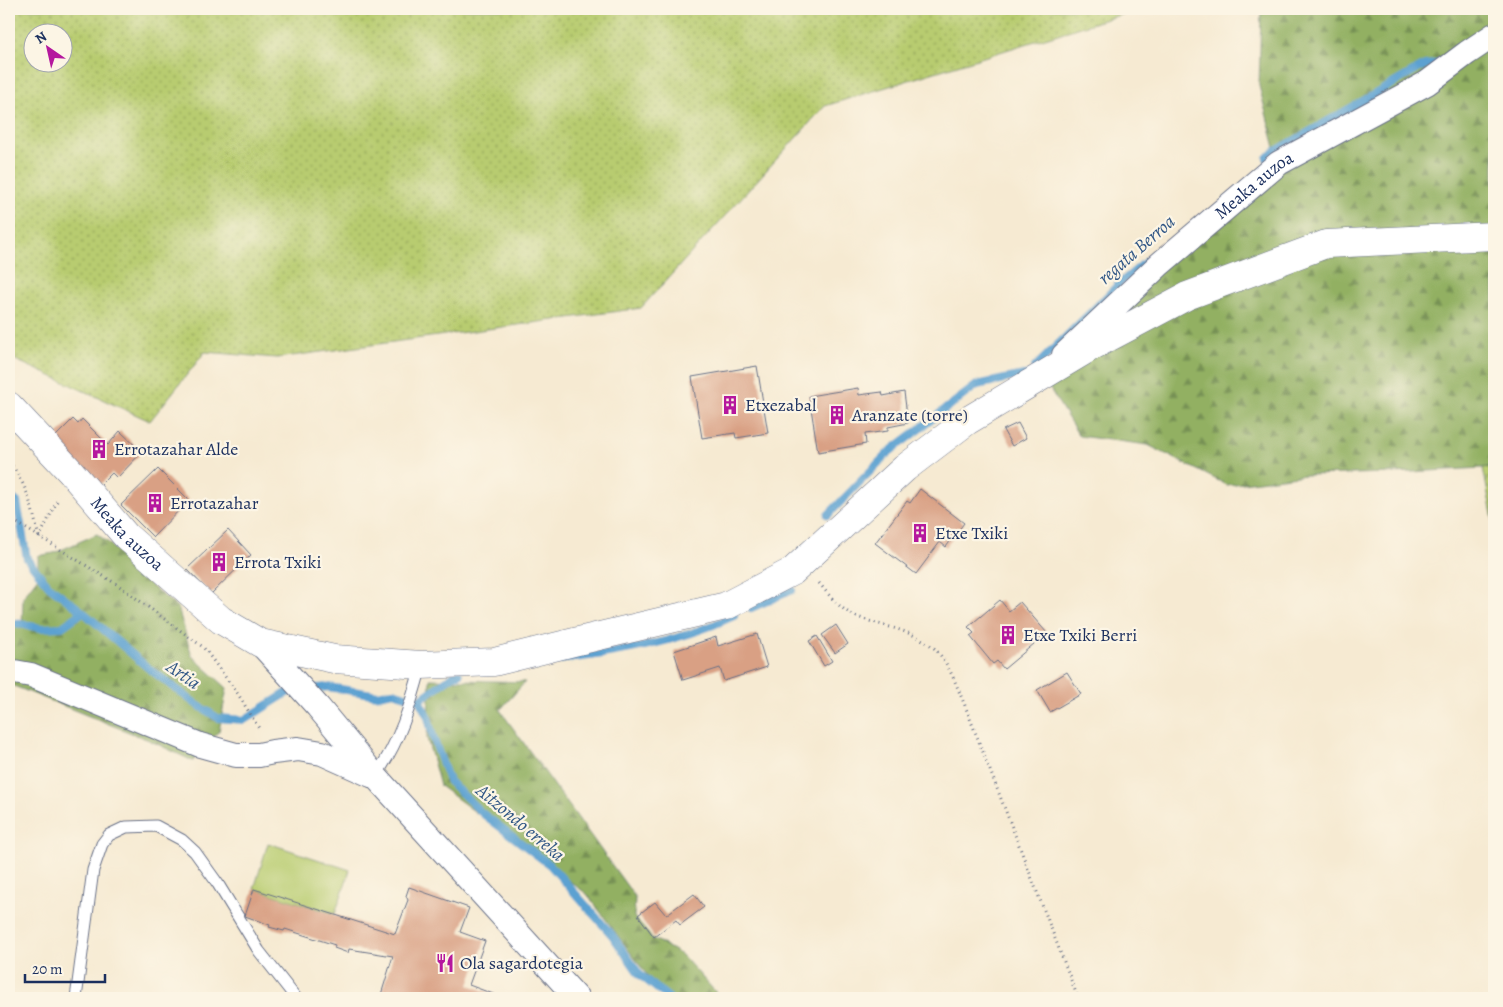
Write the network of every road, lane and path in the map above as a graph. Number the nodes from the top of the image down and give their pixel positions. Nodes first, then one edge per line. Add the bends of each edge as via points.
1 (1494, 35) edge
2 (1494, 236) edge
3 (1042, 376) junction
4 (9, 406) edge
5 (9, 462) edge
6 (71, 472) junction
7 (9, 518) edge
8 (39, 538) junction
9 (806, 559) junction
10 (260, 643) junction
11 (421, 665) junction
12 (9, 671) edge
13 (273, 752) junction
14 (375, 776) junction
15 (76, 998) edge
16 (296, 998) edge
17 (577, 998) edge
18 (1078, 998) edge

1 - 3 street, Meaka auzoa via 1427,83 1279,163 1160,264
2 - 3 street, Meaka auzoa via 1326,244 1186,296
3 - 9 street, Meaka auzoa via 966,421 905,468
4 - 6 street, Meaka auzoa
5 - 8 path via 30,500
6 - 8 path
6 - 10 street, Meaka auzoa via 126,536 155,563 221,620
7 - 8 path
8 - 13 path via 118,585 203,647 238,694
9 - 11 street, Meaka auzoa via 793,571 726,606 494,662
9 - 18 path via 816,580 840,606 852,614 914,634 935,649 947,664
10 - 11 street, Meaka auzoa via 334,659
10 - 14 street
11 - 14 lane via 399,734
12 - 13 street via 31,675 200,745 236,755
13 - 14 street via 298,749 322,753
14 - 17 street
15 - 16 lane via 93,870 102,844 109,834 126,827 156,826 182,840 195,852 259,951

